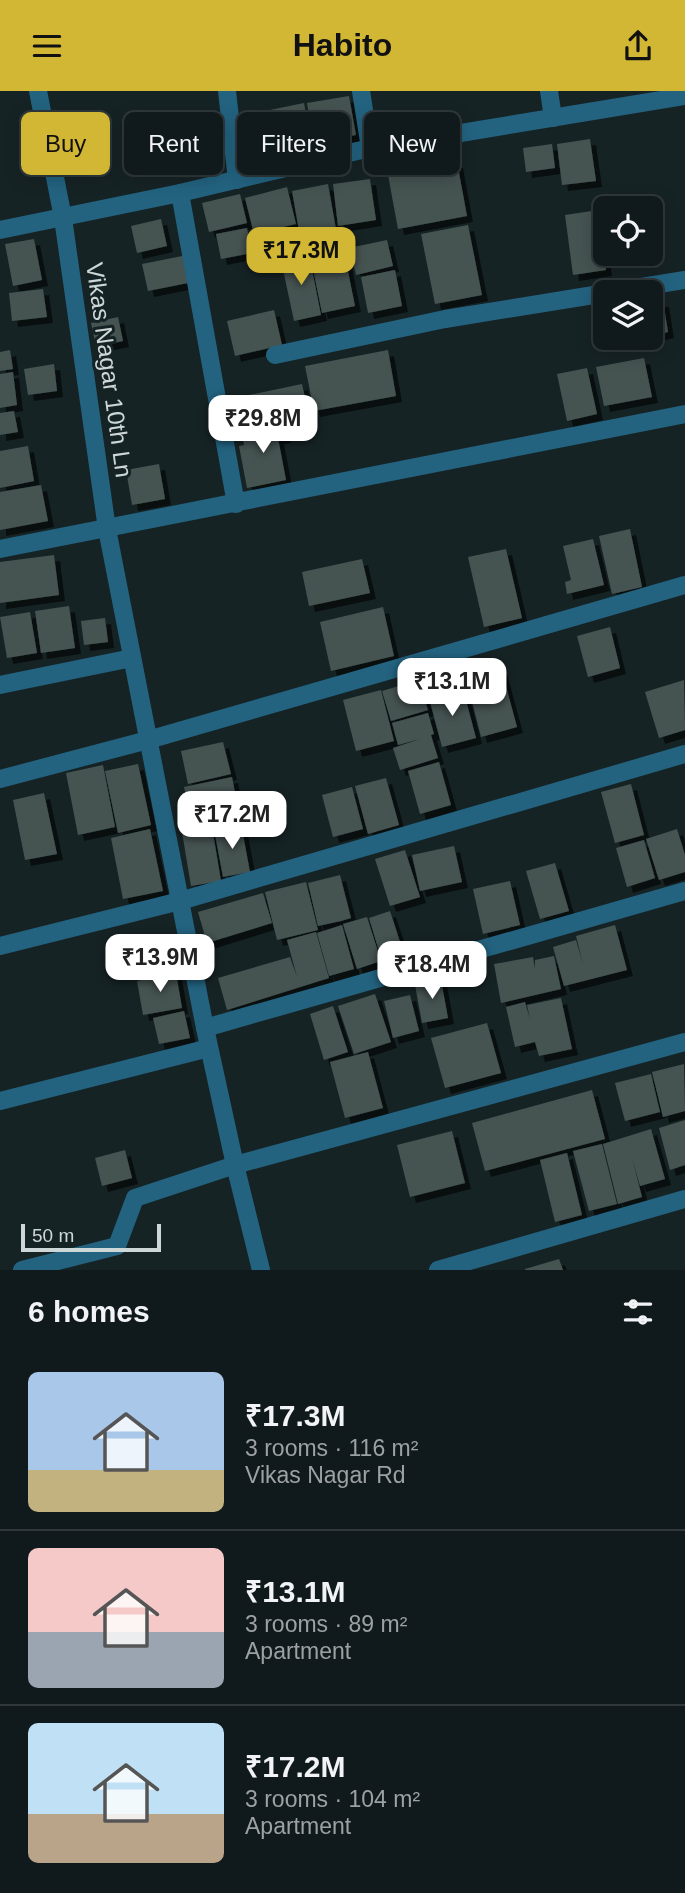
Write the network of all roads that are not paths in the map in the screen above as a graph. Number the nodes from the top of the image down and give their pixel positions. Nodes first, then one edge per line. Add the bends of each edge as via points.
1 (38, 91) edge
2 (227, 91) edge
3 (361, 91) edge
4 (549, 91) edge
5 (685, 96) edge
6 (364, 112) edge
7 (553, 118) junction
8 (460, 133) edge
9 (364, 149) edge
10 (237, 180) junction
11 (180, 193) junction
12 (62, 218) junction
13 (0, 230) edge
14 (685, 280) edge
15 (663, 284) edge
16 (593, 295) edge
17 (275, 355) dead end
18 (685, 414) edge
19 (236, 503) junction
20 (107, 529) junction
21 (0, 549) edge
22 (685, 585) edge
23 (132, 658) junction
24 (0, 685) edge
25 (148, 740) junction
26 (685, 754) edge
27 (0, 779) edge
28 (685, 891) edge
29 (180, 901) junction
30 (0, 946) edge
31 (205, 1028) junction
32 (685, 1042) edge
33 (209, 1048) junction
34 (0, 1101) edge
35 (234, 1165) junction
36 (685, 1199) edge
37 (22, 1270) edge
38 (261, 1270) edge
39 (438, 1270) edge

1 - 12 street, Vikas Nagar 10th Ln
2 - 10 street
3 - 6 street
4 - 7 street
5 - 7 street
7 - 8 street
9 - 10 street
10 - 11 street
11 - 12 street
11 - 19 street
12 - 13 street
12 - 20 street, Vikas Nagar 10th Ln
14 - 15 street
16 - 17 street via 445,319
18 - 19 street
19 - 20 street
20 - 21 street
20 - 23 street, Vikas Nagar 10th Ln
22 - 25 street
23 - 24 street
23 - 25 street, Vikas Nagar 10th Ln
25 - 27 street
25 - 29 street, Vikas Nagar 10th Ln
26 - 29 street
28 - 31 street
29 - 30 street
29 - 31 street, Vikas Nagar 10th Ln
31 - 33 street, Vikas Nagar 10th Ln
32 - 35 street
33 - 34 street
33 - 35 street, Vikas Nagar 10th Ln
35 - 37 street via 135,1198 117,1246
35 - 38 street, Vikas Nagar 10th Ln
36 - 39 street

